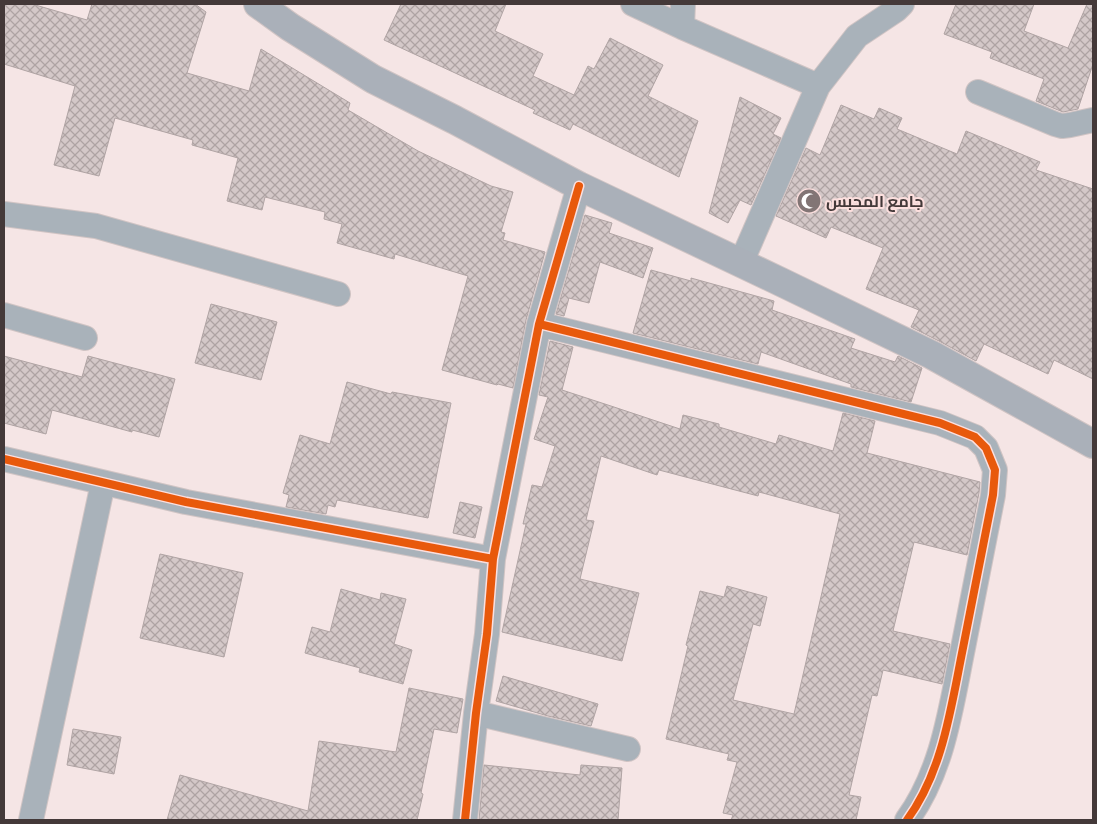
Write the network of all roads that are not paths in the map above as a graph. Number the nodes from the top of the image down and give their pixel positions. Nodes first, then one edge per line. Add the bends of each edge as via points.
1 (258, 4) edge
2 (634, 4) edge
3 (683, 4) edge
4 (902, 4) edge
5 (682, 27) junction
6 (818, 86) junction
7 (978, 92) dead end
8 (1093, 120) edge
9 (579, 186) junction
10 (4, 214) edge
11 (741, 263) junction
12 (338, 294) dead end
13 (4, 315) edge
14 (539, 324) junction
15 (85, 338) dead end
16 (1093, 444) edge
17 (4, 459) edge
18 (103, 483) junction
19 (493, 559) junction
20 (476, 713) junction
21 (628, 749) dead end
22 (31, 820) edge
23 (465, 820) edge
24 (907, 820) edge

1 - 9 main road via 373,79
2 - 5 street
3 - 5 street
4 - 6 street via 857,36
5 - 6 street
6 - 11 street
7 - 8 street via 1062,126
9 - 11 main road
9 - 14 street
10 - 12 street via 96,226
11 - 16 main road via 932,355
13 - 15 street
14 - 19 street
14 - 24 street via 940,423 975,437 986,448 995,470 993,495 950,715 936,767
17 - 18 street
18 - 19 street via 186,502
18 - 22 street
19 - 20 street
20 - 21 street
20 - 23 street

